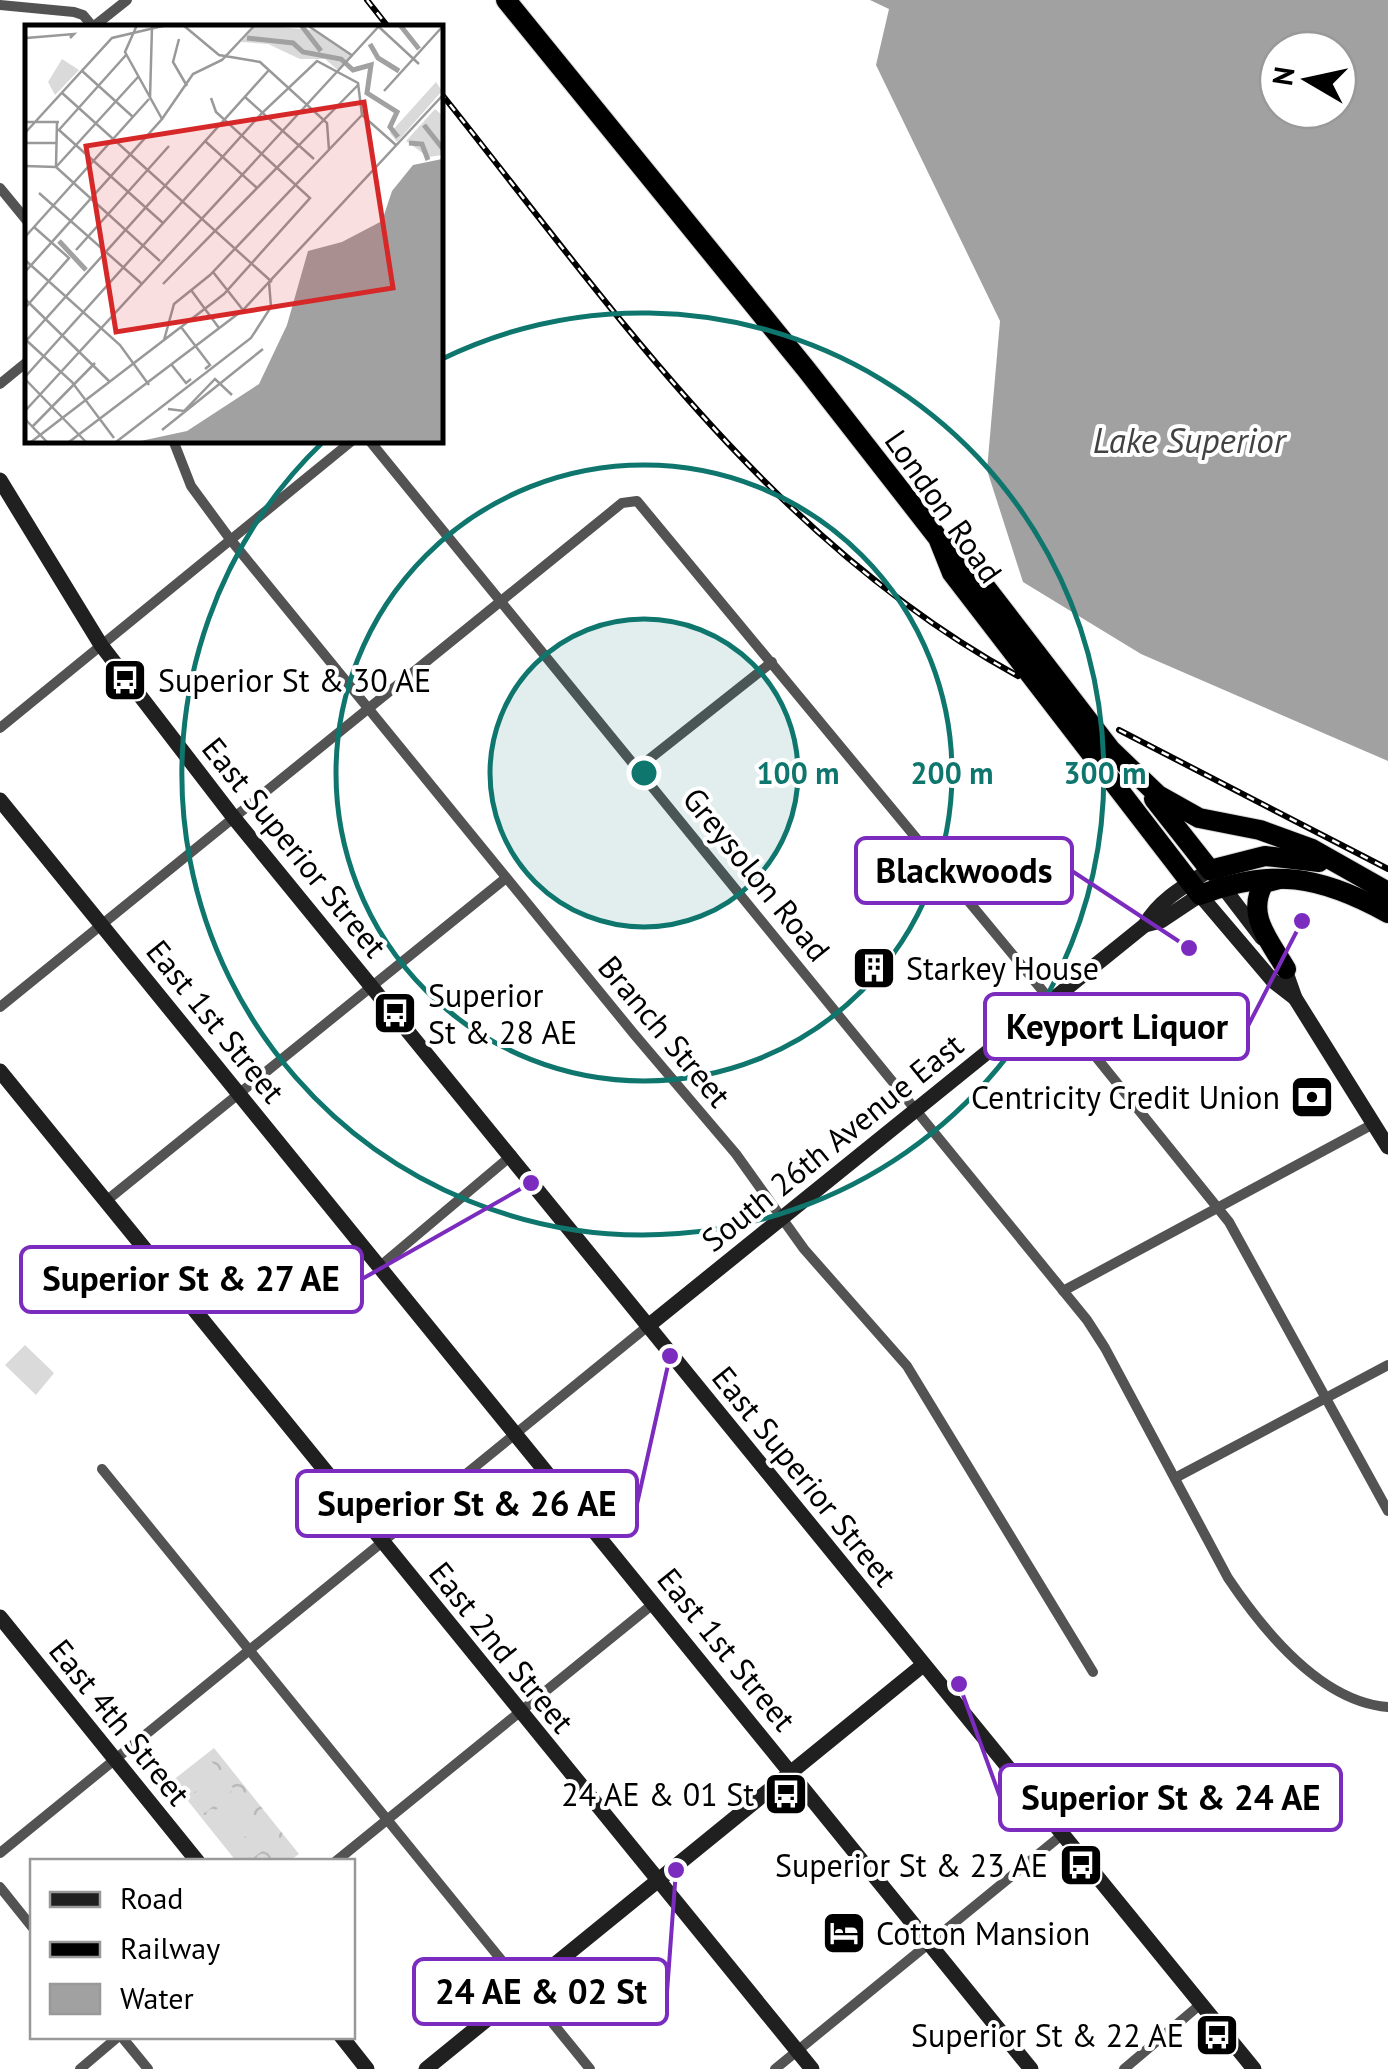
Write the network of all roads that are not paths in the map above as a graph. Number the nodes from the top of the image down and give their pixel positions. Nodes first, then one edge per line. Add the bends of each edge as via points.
1 (127, 0) edge
2 (506, 0) edge
3 (0, 5) edge
4 (92, 25) edge
5 (96, 25) edge
6 (0, 188) edge
7 (25, 218) edge
8 (25, 363) edge
9 (0, 384) edge
10 (174, 442) edge
11 (351, 442) edge
12 (371, 442) edge
13 (0, 480) edge
14 (938, 538) junction
15 (230, 539) junction
16 (500, 601) junction
17 (101, 646) junction
18 (772, 662) junction
19 (369, 710) junction
20 (0, 728) edge
21 (1112, 750) junction
22 (638, 768) junction
23 (0, 800) edge
24 (234, 818) junction
25 (1354, 873) junction
26 (1286, 877) junction
27 (506, 878) junction
28 (1216, 878) junction
29 (1195, 889) junction
30 (1388, 892) edge
31 (1388, 913) edge
32 (103, 925) junction
33 (1286, 968) junction
34 (372, 987) junction
35 (1295, 998) junction
36 (1049, 999) junction
37 (0, 1007) edge
38 (0, 1071) edge
39 (239, 1094) junction
40 (916, 1110) junction
41 (1375, 1123) junction
42 (1388, 1147) edge
43 (512, 1155) junction
44 (106, 1202) junction
45 (1217, 1208) junction
46 (782, 1220) junction
47 (378, 1267) junction
48 (1063, 1291) junction
49 (648, 1326) junction
50 (1388, 1365) edge
51 (1326, 1398) junction
52 (516, 1434) junction
53 (102, 1469) dead end
54 (1174, 1478) junction
55 (1388, 1511) edge
56 (382, 1543) junction
57 (653, 1604) junction
58 (0, 1617) edge
59 (249, 1651) junction
60 (923, 1666) junction
61 (1094, 1672) dead end
62 (1388, 1707) edge
63 (520, 1713) junction
64 (114, 1760) junction
65 (792, 1774) junction
66 (386, 1820) junction
67 (1063, 1834) junction
68 (0, 1853) edge
69 (196, 1859) edge
70 (339, 1859) edge
71 (658, 1881) junction
72 (0, 1887) edge
73 (30, 1924) edge
74 (931, 1944) junction
75 (524, 1990) junction
76 (1202, 2003) junction
77 (116, 2039) edge
78 (123, 2039) edge
79 (343, 2039) edge
80 (798, 2050) junction
81 (80, 2069) edge
82 (148, 2069) edge
83 (367, 2069) edge
84 (426, 2069) edge
85 (590, 2069) edge
86 (775, 2069) edge
87 (812, 2069) edge
88 (1031, 2069) edge
89 (1124, 2069) edge
90 (1254, 2069) edge

1 - 5 street
2 - 14 highway, London Road
3 - 4 street via 74,12
6 - 7 street
8 - 9 street
10 - 15 street, Branch Street via 192,486
11 - 15 street
12 - 16 street, Greysolon Road
13 - 17 street, East Superior Street
14 - 21 highway via 967,563
14 - 29 highway, London Road via 952,573
15 - 17 street
15 - 19 street, Branch Street
16 - 18 street via 634,500
16 - 19 street
16 - 22 street, Greysolon Road
17 - 20 street
17 - 24 street, East Superior Street
18 - 22 street
18 - 36 street
19 - 24 street
19 - 27 street, Branch Street
21 - 25 highway via 1185,812 1276,835
21 - 28 highway, London Road
22 - 40 street, Greysolon Road
23 - 32 street, East 1st Street
24 - 32 street
24 - 34 street, East Superior Street
25 - 28 highway via 1265,856
25 - 30 highway
26 - 28 highway
26 - 31 highway via 1336,888
26 - 33 highway via 1264,883 1256,918
27 - 34 street
27 - 46 street, Branch Street via 736,1154
28 - 29 highway
28 - 33 street, London Road
29 - 35 street, London Road
29 - 36 street, South 26th Avenue East via 1153,910 1144,925
32 - 37 street
32 - 39 street, East 1st Street
33 - 35 street, London Road
34 - 39 street
34 - 43 street, East Superior Street
35 - 41 street, London Road
36 - 40 street, South 26th Avenue East
36 - 45 street
38 - 44 street, East 2nd Street
39 - 44 street
39 - 47 street, East 1st Street
40 - 46 street, South 26th Avenue East
40 - 48 street, Greysolon Road
41 - 42 street, London Road
41 - 45 street
43 - 47 street
43 - 49 street, East Superior Street
44 - 56 street, East 2nd Street
45 - 48 street
45 - 51 street
46 - 49 street, South 26th Avenue East
46 - 61 street, Branch Street via 915,1377
47 - 52 street, East 1st Street
48 - 54 street, Greysolon Road via 1104,1348
49 - 52 street
49 - 60 street, East Superior Street
50 - 51 street
51 - 54 street
51 - 55 street
52 - 56 street
52 - 57 street, East 1st Street
53 - 59 street
54 - 62 street, Greysolon Road via 1228,1578 1263,1625 1332,1690
56 - 59 street
56 - 63 street, East 2nd Street
57 - 63 street
57 - 65 street, East 1st Street
58 - 64 street, East 4th Street
59 - 64 street
59 - 66 street
60 - 65 street
60 - 67 street, East Superior Street
63 - 66 street
63 - 71 street, East 2nd Street
64 - 68 street
64 - 69 street, East 4th Street
65 - 71 street
65 - 74 street, East 1st Street
66 - 70 street
66 - 75 street
67 - 74 street
67 - 76 street, East Superior Street
71 - 75 street
71 - 80 street, East 2nd Street
72 - 73 street
74 - 80 street
74 - 88 street, East 1st Street
75 - 84 street
75 - 85 street
76 - 89 street
76 - 90 street, East Superior Street
77 - 81 street
78 - 82 street
79 - 83 street
80 - 86 street
80 - 87 street, East 2nd Street

